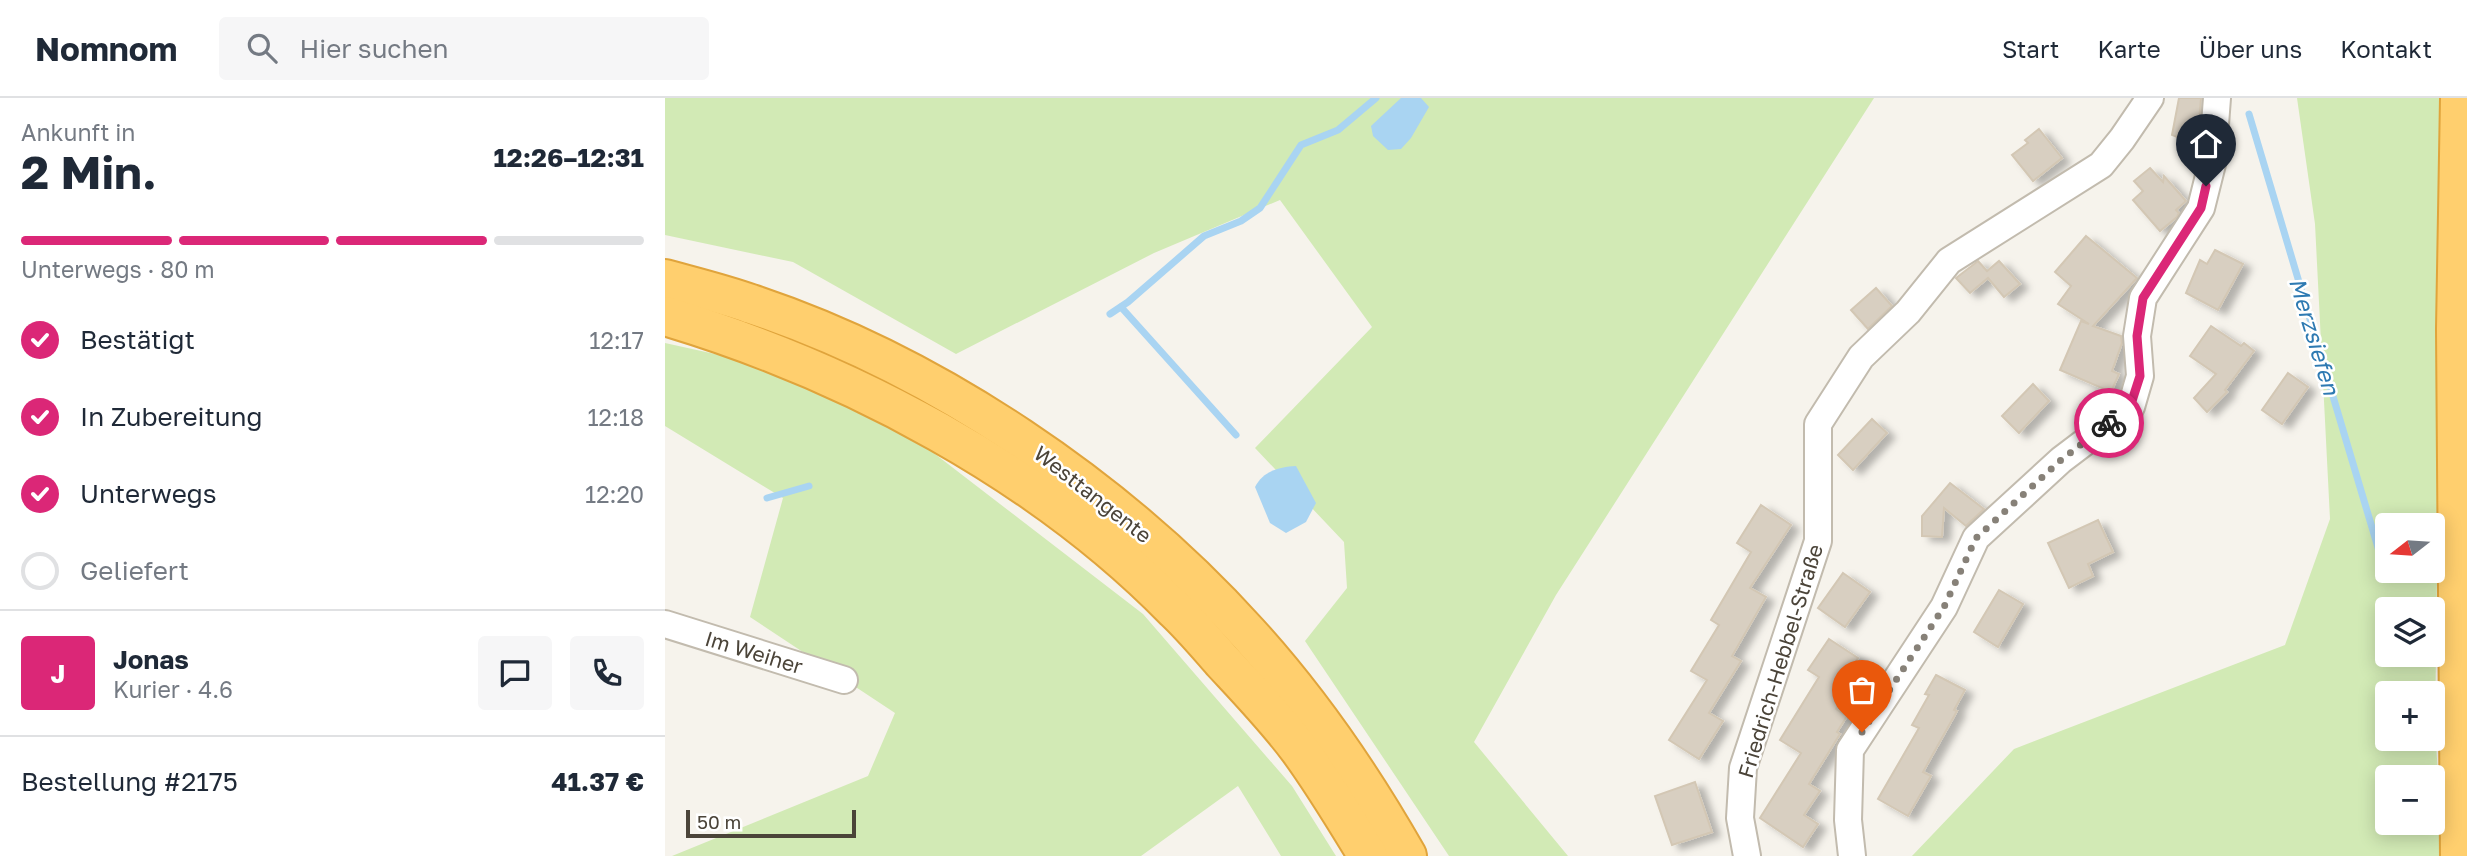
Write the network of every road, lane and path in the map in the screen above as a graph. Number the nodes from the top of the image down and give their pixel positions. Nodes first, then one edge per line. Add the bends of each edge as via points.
1 (2150, 98) edge
2 (2217, 98) edge
3 (2460, 98) edge
4 (665, 279) edge
5 (665, 317) edge
6 (665, 624) edge
7 (844, 680) dead end
8 (1368, 856) edge
9 (1408, 856) edge
10 (1747, 856) edge
11 (1853, 856) edge
12 (2461, 856) edge

1 - 10 street, Friedrich-Hebbel-Straße via 2101,165 1949,261 1908,312 1861,357 1818,424 1818,541 1743,768 1740,818
2 - 11 street via 2212,164 2201,208 2143,298 2137,336 2140,376 2130,407 2061,460 1976,538 1944,607 1850,751 1848,820
3 - 12 highway via 2456,329
4 - 9 highway, Westtangente via 752,304 891,363 957,399 1083,482 1170,556 1249,634 1319,721
5 - 8 highway, Westtangente via 749,345 885,404 983,458 1046,501 1174,609 1237,677 1299,748
6 - 7 street, Im Weiher

